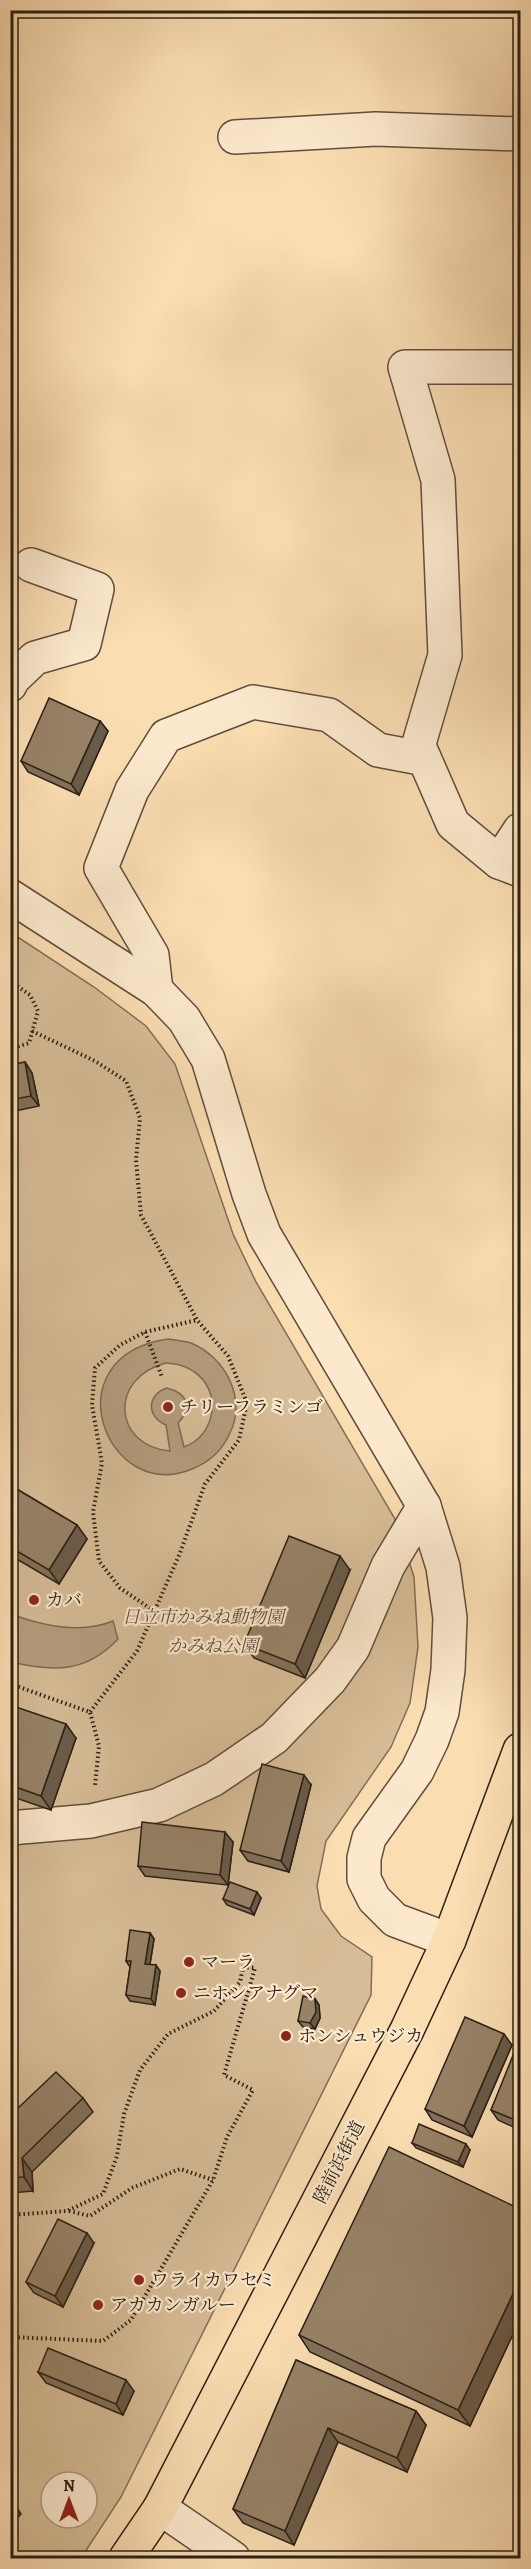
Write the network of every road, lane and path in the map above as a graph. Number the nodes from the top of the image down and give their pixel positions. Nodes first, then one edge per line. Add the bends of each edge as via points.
1 (520, 134) edge
2 (235, 137) dead end
3 (520, 367) edge
4 (31, 565) dead end
5 (10, 685) edge
6 (418, 746) junction
7 (520, 830) edge
8 (510, 866) edge
9 (10, 896) edge
10 (10, 981) edge
11 (156, 990) junction
12 (32, 1031) junction
13 (10, 1049) edge
14 (197, 1320) junction
15 (145, 1332) junction
16 (162, 1377) dead end
17 (424, 1506) junction
18 (154, 1611) junction
19 (10, 1684) edge
20 (90, 1712) junction
21 (520, 1750) edge
22 (91, 1821) junction
23 (10, 1828) edge
24 (449, 1941) junction
25 (213, 2180) junction
26 (67, 2211) junction
27 (10, 2215) edge
28 (10, 2337) edge
29 (160, 2508) junction
30 (126, 2559) edge
31 (233, 2559) edge

1 - 2 street via 376,129
3 - 6 street via 405,367 438,480 445,656
4 - 5 street via 97,589 84,644 35,658
6 - 8 street via 453,824
6 - 11 street via 415,757 378,750 329,716 253,702 166,736 132,790 101,868 152,956
7 - 8 street
9 - 11 street
10 - 12 path via 30,995 38,1011
11 - 17 street via 184,1019 208,1059 264,1233
12 - 13 path via 29,1043
12 - 14 path via 95,1061 126,1081 140,1118 136,1160 141,1215
14 - 15 path
14 - 18 path via 228,1356 247,1403 239,1440 205,1484
15 - 16 path
15 - 18 path via 120,1345 95,1368 92,1405 102,1463 93,1512 99,1562 120,1588
17 - 22 street via 388,1566 353,1648 330,1680 274,1738 214,1779 159,1805
17 - 24 street via 443,1567 450,1618 448,1670 432,1740 417,1771 369,1838 364,1879 374,1899 395,1920
18 - 20 path via 137,1651
19 - 20 path
20 - 22 path via 99,1746
21 - 24 highway, 陸前浜街道
22 - 23 street
24 - 29 highway, 陸前浜街道 via 408,2030
25 - 26 path via 180,2169 132,2188 90,2216
25 - 26 path via 227,2137 253,2090 224,2075 255,1968 243,1967 240,1982 213,2011 168,2034 140,2070 103,2194
25 - 28 path via 131,2320 103,2342
26 - 27 path
29 - 30 highway, 陸前浜街道
29 - 31 street

